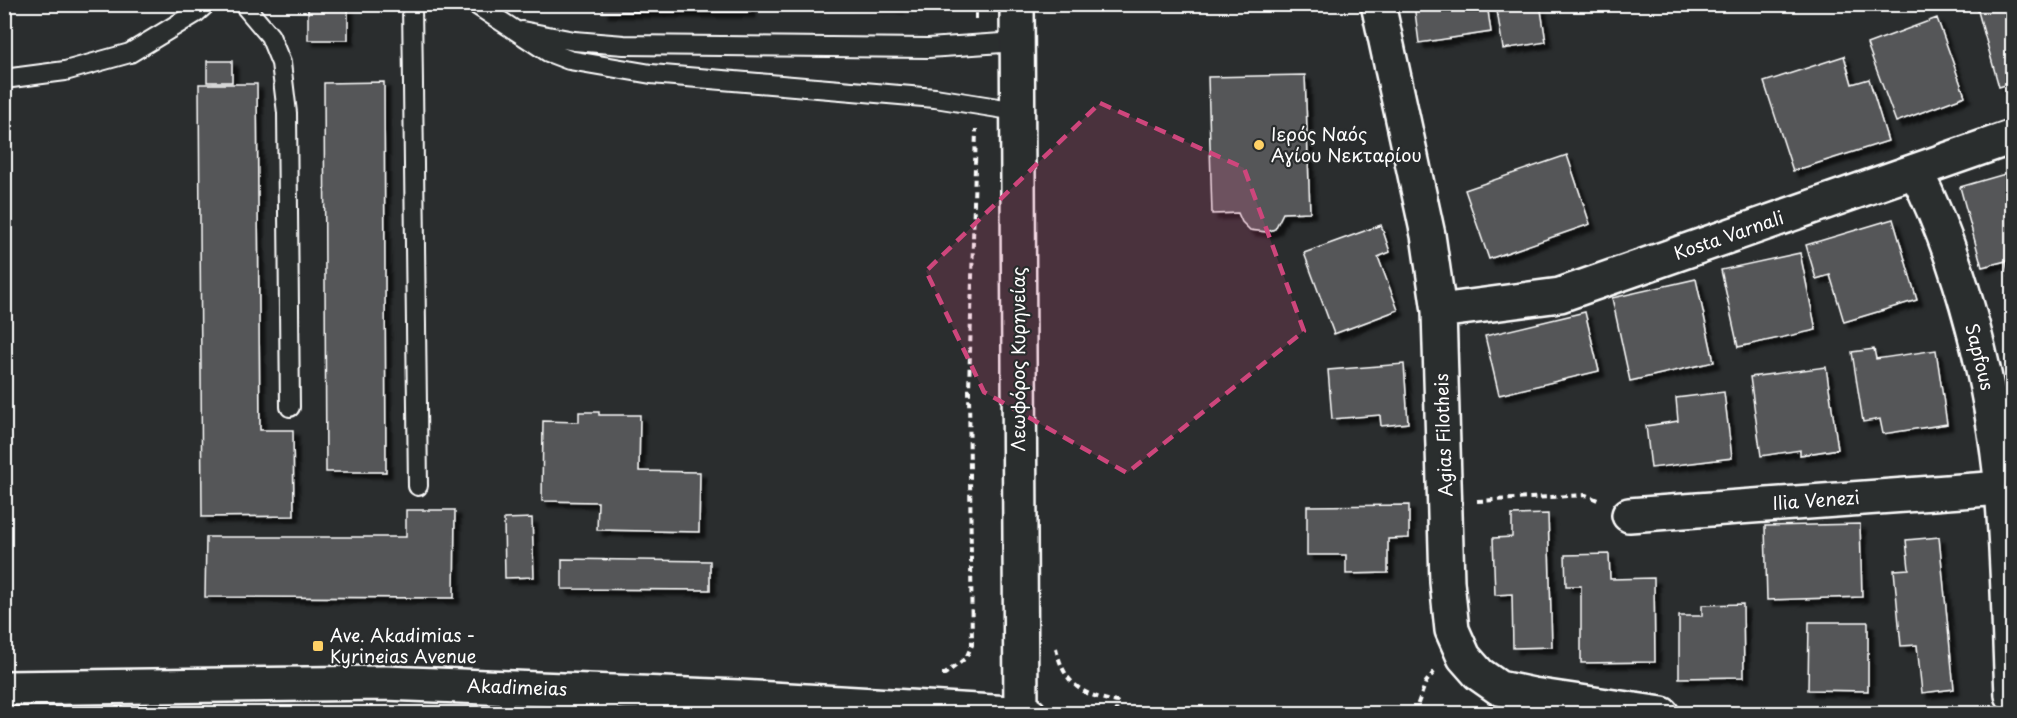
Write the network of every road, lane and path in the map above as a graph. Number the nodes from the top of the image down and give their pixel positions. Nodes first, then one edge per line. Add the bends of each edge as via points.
1 (206, 4) edge
2 (243, 4) edge
3 (412, 4) edge
4 (475, 4) edge
5 (1017, 4) edge
6 (1378, 4) edge
7 (514, 29) junction
8 (1017, 42) junction
9 (4, 79) edge
10 (966, 103) junction
11 (1017, 111) junction
12 (2013, 137) edge
13 (1916, 172) junction
14 (1439, 311) junction
15 (290, 407) dead end
16 (418, 486) dead end
17 (2002, 488) junction
18 (1446, 502) junction
19 (1629, 515) joint
20 (1055, 646) dead end
21 (1464, 657) junction
22 (935, 675) dead end
23 (4, 688) edge
24 (2013, 694) edge
25 (1025, 713) edge
26 (1116, 714) edge
27 (1414, 714) edge
28 (1662, 714) edge

1 - 9 lane via 130,53 65,71
2 - 15 lane via 270,36 281,63 287,113
3 - 16 lane
4 - 7 lane
5 - 8 street, Λεωφόρος Κυρηνείας
6 - 14 street, Agias Filotheis via 1428,235
7 - 8 lane via 574,41 624,45 928,48
7 - 10 lane via 548,52 615,69
8 - 11 street, Λεωφόρος Κυρηνείας
10 - 11 lane
10 - 22 path via 976,125 969,390 972,645 966,658 945,674
11 - 25 street, Λεωφόρος Κυρηνείας
12 - 13 street, Kosta Varnali
13 - 14 street, Kosta Varnali via 1560,295
13 - 17 street, Sapfous via 1932,203 1964,297 1986,382
14 - 18 street, Agias Filotheis
17 - 19 street, Ilia Venezi
17 - 24 street, Sapfous
18 - 19 path via 1586,495
18 - 21 street, Agias Filotheis via 1452,630
20 - 26 path via 1070,682 1100,699 1117,702
21 - 27 path via 1439,666 1426,682
21 - 28 street, Agias Filotheis via 1479,674 1499,687
23 - 25 street, Akadimeias via 385,683 739,696

